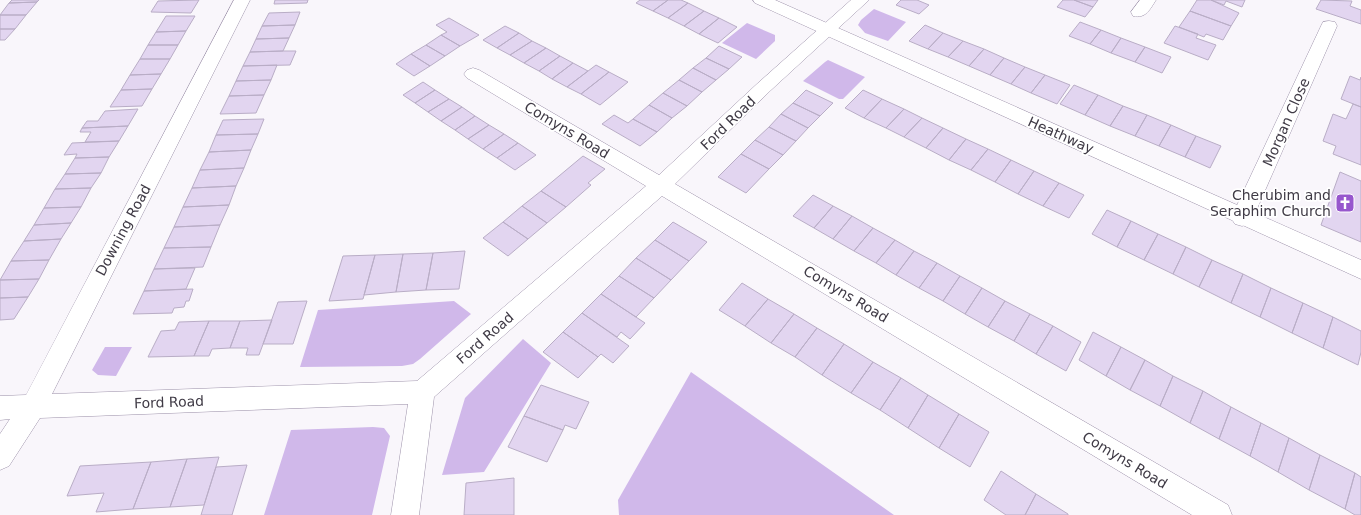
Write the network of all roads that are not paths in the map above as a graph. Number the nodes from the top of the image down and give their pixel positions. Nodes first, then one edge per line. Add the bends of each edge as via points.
1 (242, 0) edge
2 (761, 0) edge
3 (861, 0) edge
4 (1329, 26) dead end
5 (829, 30) junction
6 (473, 74) dead end
7 (661, 185) junction
8 (1242, 218) junction
9 (1361, 270) edge
10 (422, 392) junction
11 (33, 407) junction
12 (0, 408) edge
13 (0, 457) edge
14 (405, 515) edge
15 (1218, 515) edge

1 - 11 street, Downing Road
2 - 5 street, Heathway
3 - 5 street, Ford Road
4 - 8 street, Morgan Close
5 - 7 street, Ford Road via 764,87
5 - 8 street, Heathway
6 - 7 street, Comyns Road
7 - 10 street, Ford Road
7 - 15 street, Comyns Road
8 - 9 street, Heathway
10 - 11 street, Ford Road
10 - 14 street
11 - 12 street, Ford Road
11 - 13 street, Downing Road

